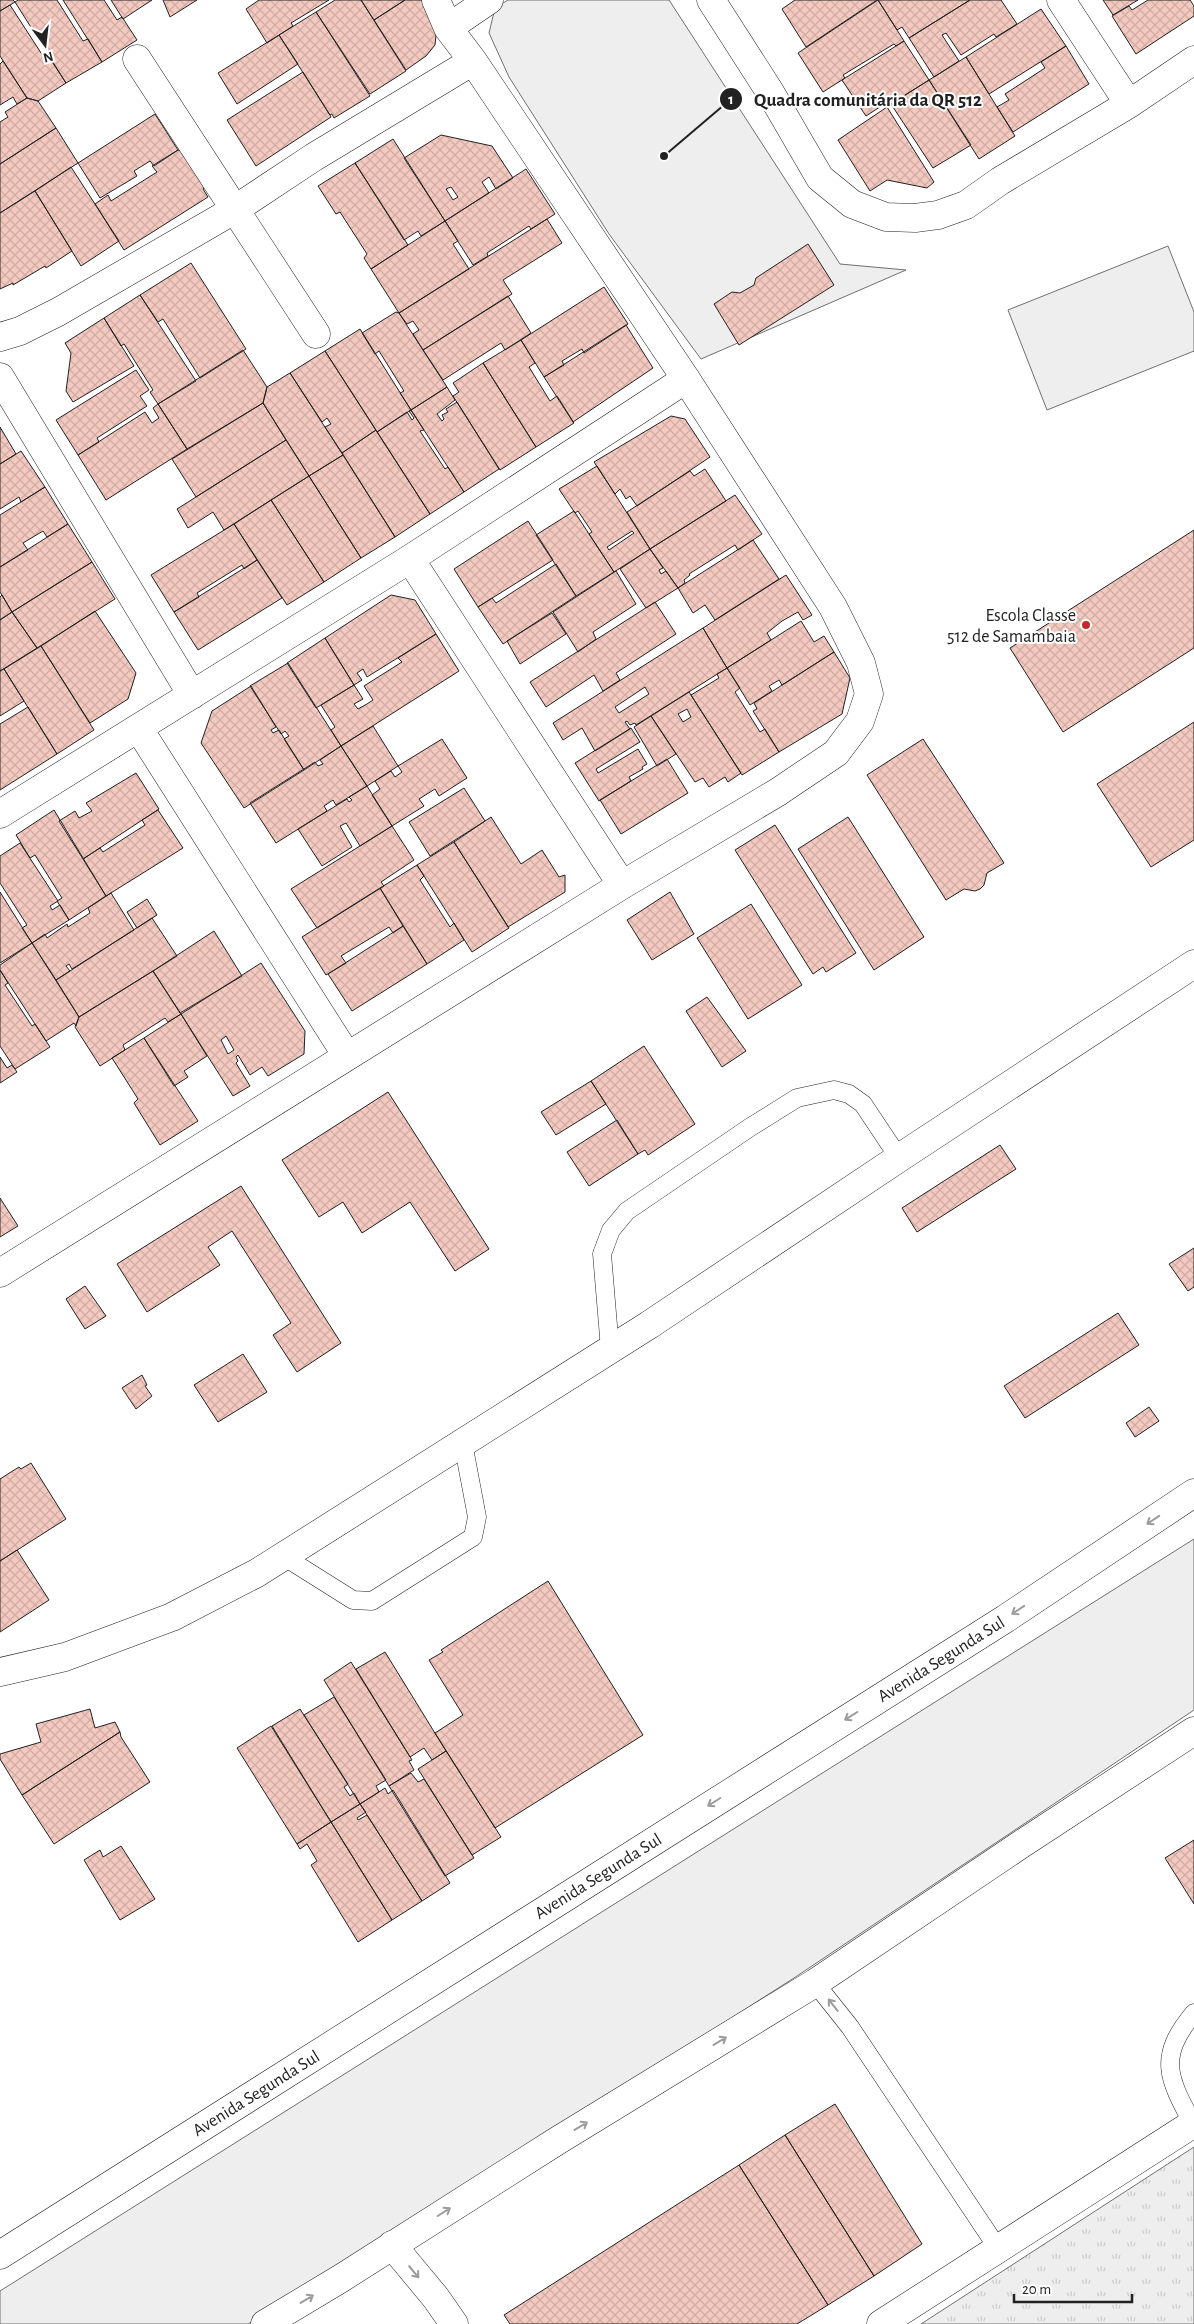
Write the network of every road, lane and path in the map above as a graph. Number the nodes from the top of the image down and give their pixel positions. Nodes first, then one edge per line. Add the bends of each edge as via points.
1 (436, 0) edge
2 (489, 0) edge
3 (712, 0) edge
4 (1061, 0) edge
5 (448, 28) junction
6 (137, 59) dead end
7 (1194, 60) edge
8 (473, 61) junction
9 (1129, 104) junction
10 (234, 210) junction
11 (316, 334) dead end
12 (0, 337) edge
13 (0, 377) edge
14 (686, 379) junction
15 (410, 559) junction
16 (192, 695) junction
17 (139, 729) junction
18 (0, 814) edge
19 (622, 885) junction
20 (1194, 964) edge
21 (347, 1056) junction
22 (898, 1158) junction
23 (0, 1273) edge
24 (610, 1349) junction
25 (463, 1443) junction
26 (1194, 1493) edge
27 (283, 1556) junction
28 (0, 1672) edge
29 (1194, 1731) edge
30 (815, 1983) junction
31 (1194, 2013) edge
32 (1193, 2124) edge
33 (392, 2245) junction
34 (999, 2250) junction
35 (0, 2255) edge
36 (265, 2324) edge
37 (454, 2324) edge
38 (881, 2324) edge

1 - 5 street
2 - 5 street
3 - 9 street via 820,178 852,204 886,217 938,215 966,205
4 - 9 street
5 - 8 street
6 - 10 street
7 - 9 street
8 - 10 street via 314,157
8 - 14 street
10 - 11 street
10 - 12 street via 58,312
13 - 16 street
14 - 15 street
14 - 19 street via 834,607 861,663 869,694 860,721 836,753 778,792
15 - 16 street
15 - 19 street
16 - 17 street
17 - 18 street
17 - 21 street
19 - 21 street
20 - 22 street
21 - 23 street
22 - 24 street
22 - 24 lane via 862,1104 849,1094 834,1090 797,1098 749,1128 627,1211 611,1230 602,1254
24 - 25 street
25 - 27 street
25 - 27 lane via 476,1517 474,1537 372,1601 353,1600
26 -> 35 street, Avenida Segunda Sul via 1005,1619
27 - 28 street via 258,1573 172,1617 65,1657
29 - 30 street
33 -> 30 street
34 -> 30 lane via 850,2027
31 - 32 lane via 1173,2044 1170,2060 1170,2075 1176,2092
32 - 34 street
36 -> 33 street
33 -> 37 street
34 - 38 street

